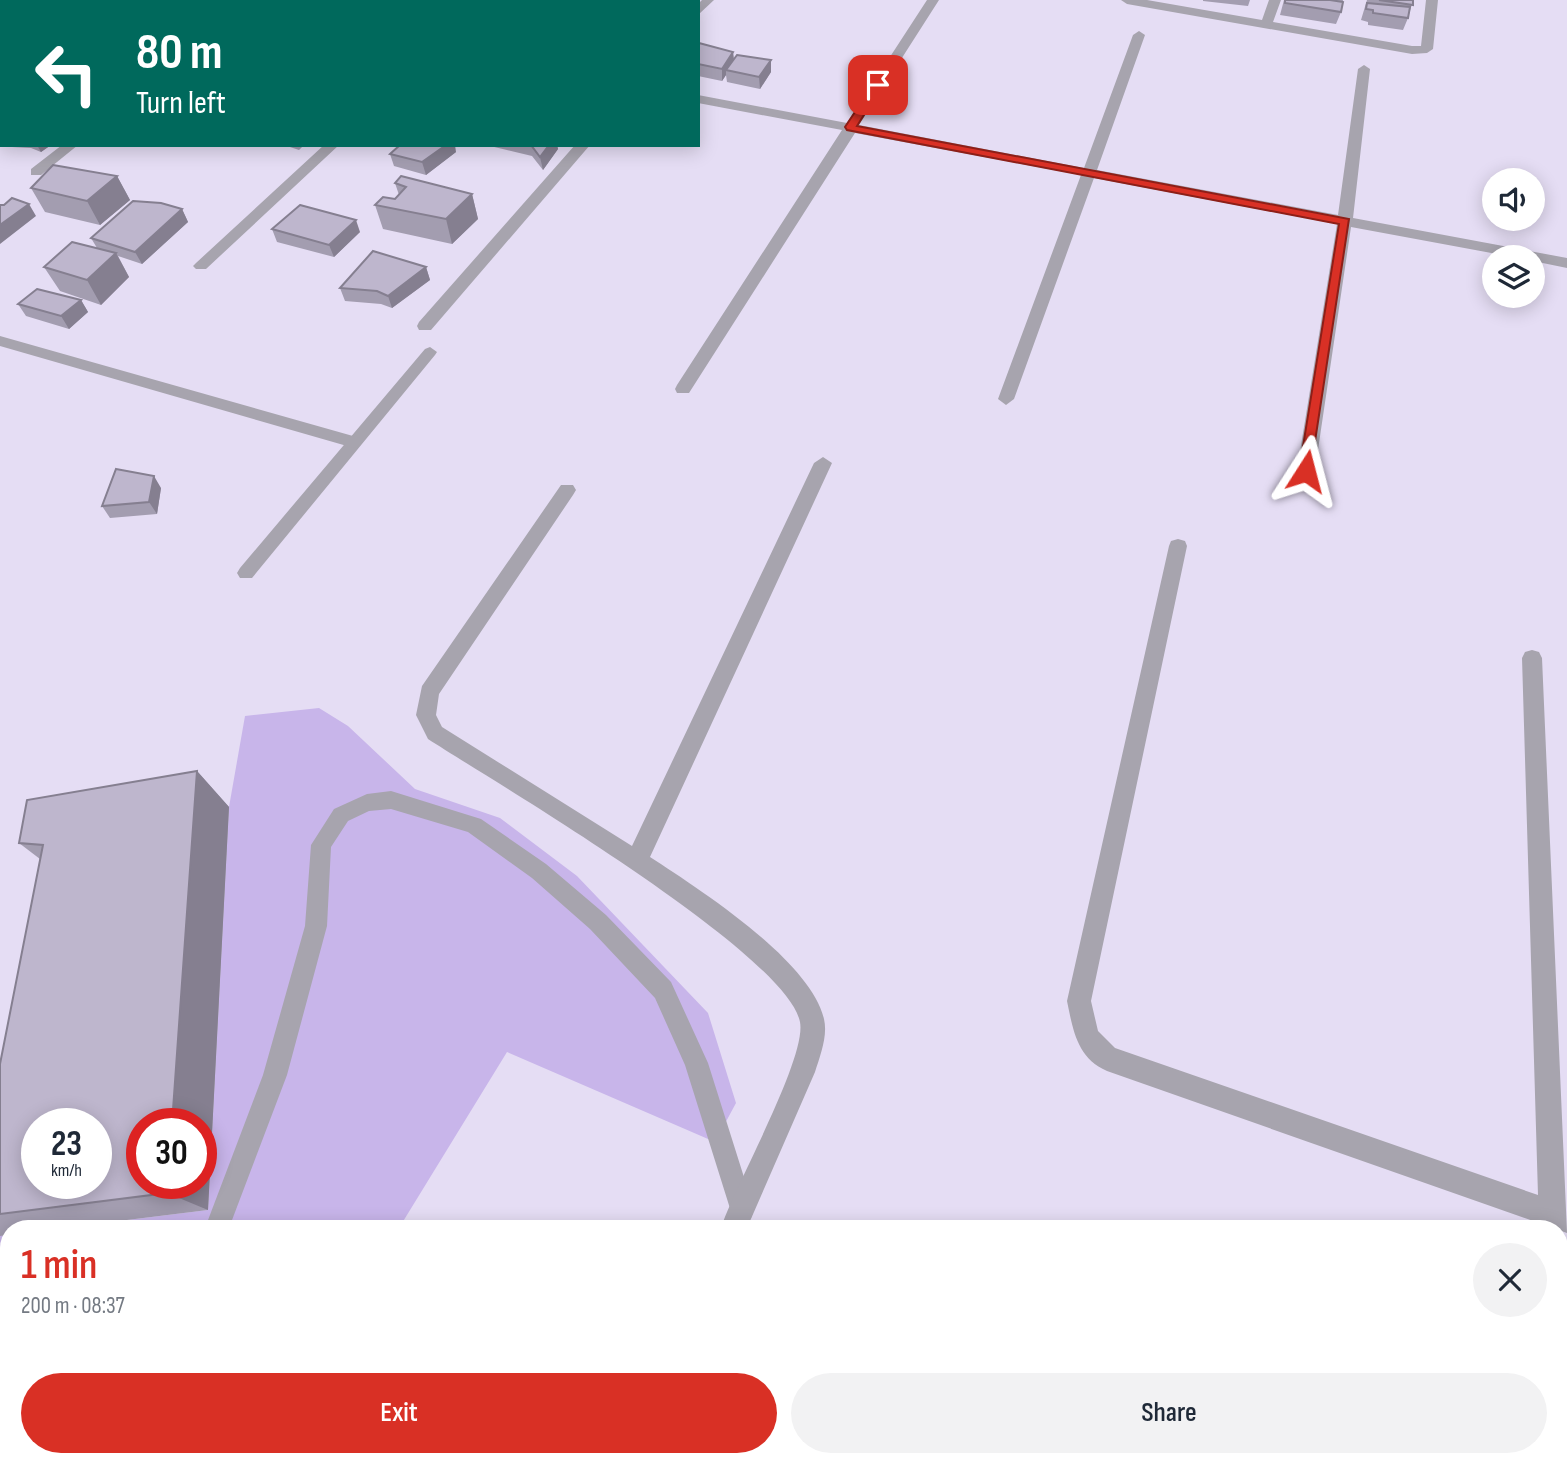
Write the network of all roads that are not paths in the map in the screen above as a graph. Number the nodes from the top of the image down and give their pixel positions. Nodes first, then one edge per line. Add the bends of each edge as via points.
1 (933, 0) edge
2 (1127, 0) edge
3 (1275, 0) edge
4 (1432, 0) edge
5 (1266, 25) junction
6 (1139, 34) dead end
7 (1364, 69) dead end
8 (700, 99) edge
9 (850, 127) junction
10 (68, 147) edge
11 (330, 147) edge
12 (581, 147) edge
13 (36, 172) dead end
14 (1090, 173) junction
15 (1345, 221) junction
16 (1567, 264) edge
17 (201, 266) dead end
18 (425, 326) dead end
19 (0, 341) edge
20 (430, 352) dead end
21 (683, 389) dead end
22 (1006, 399) dead end
23 (354, 442) junction
24 (823, 463) dead end
25 (1306, 471) dead end
26 (567, 491) dead end
27 (1178, 546) dead end
28 (246, 573) dead end
29 (1532, 658) dead end
30 (637, 860) junction
31 (1559, 1216) edge
32 (738, 1219) edge
33 (220, 1220) edge

1 - 9 street
2 - 5 street
3 - 5 street
4 - 5 street via 1427,49
6 - 14 street
7 - 15 street
8 - 9 street
9 - 14 street
9 - 21 street
10 - 13 street
11 - 17 street
12 - 18 street
14 - 15 street
14 - 22 street
15 - 16 street
15 - 25 street
19 - 23 street
20 - 23 lane
23 - 28 lane
24 - 30 street
26 - 30 street via 429,692 426,715 435,733 475,761
27 - 31 street via 1079,1001 1087,1038 1107,1058
29 - 31 street
30 - 32 street via 747,939 799,991 813,1019 808,1056
32 - 33 lane via 696,1063 663,990 578,905 474,825 391,800 367,803 341,815 321,845 316,926 275,1075

